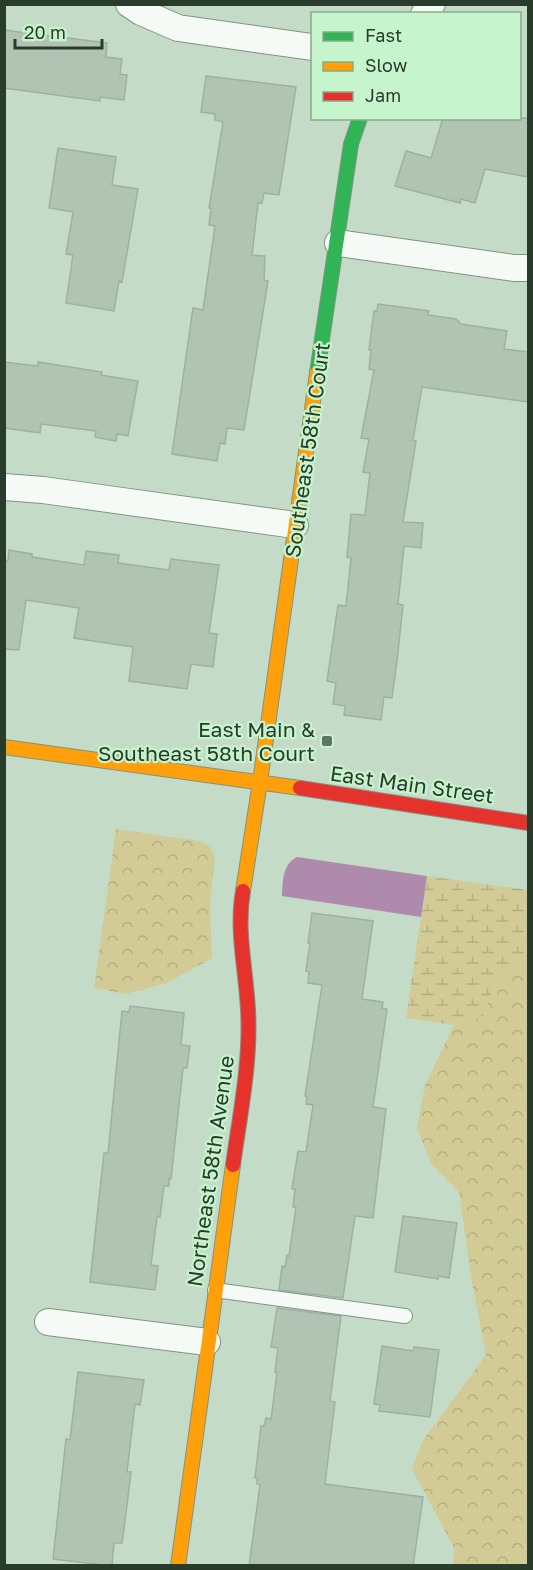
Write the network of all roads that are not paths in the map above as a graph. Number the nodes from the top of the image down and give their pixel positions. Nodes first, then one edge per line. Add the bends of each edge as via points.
1 (129, 4) edge
2 (311, 47) edge
3 (359, 120) edge
4 (338, 243) junction
5 (528, 268) edge
6 (4, 487) edge
7 (295, 525) junction
8 (4, 747) edge
9 (260, 783) junction
10 (528, 823) edge
11 (215, 1290) junction
12 (405, 1317) dead end
13 (48, 1322) dead end
14 (207, 1342) junction
15 (178, 1566) edge

1 - 2 street via 178,28
3 - 4 street, Southeast 58th Court via 351,144
4 - 5 street
4 - 7 street, Southeast 58th Court
6 - 7 street
7 - 9 street, Southeast 58th Court
8 - 9 street, East Main Street
9 - 10 street, East Main Street
9 - 11 street, Northeast 58th Avenue via 239,925 248,1011 246,1069
11 - 12 lane
11 - 14 street, Northeast 58th Avenue
13 - 14 street
14 - 15 street, Northeast 58th Avenue

